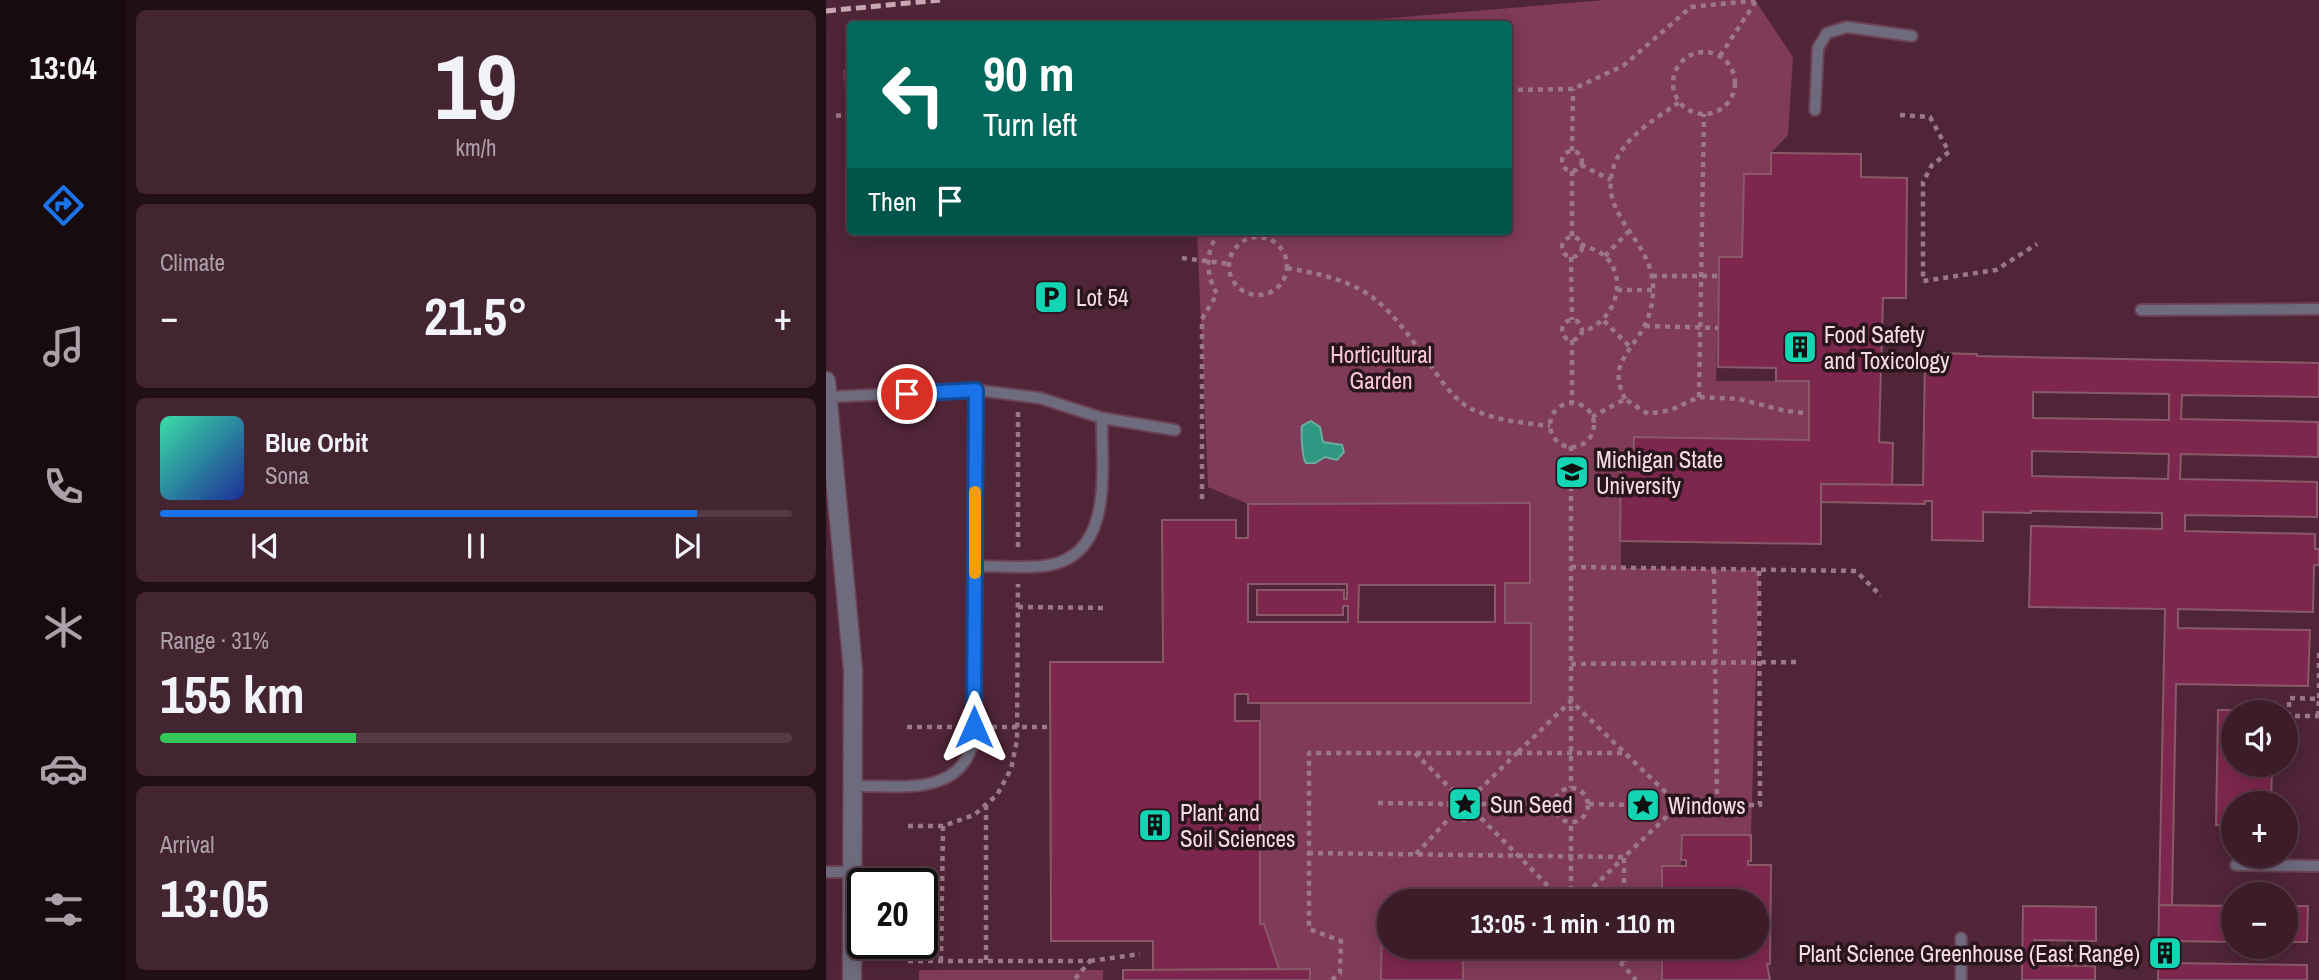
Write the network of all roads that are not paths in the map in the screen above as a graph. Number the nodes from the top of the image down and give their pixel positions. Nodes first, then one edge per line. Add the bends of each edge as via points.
1 (1912, 36) dead end
2 (1815, 110) dead end
3 (2319, 309) edge
4 (2141, 310) dead end
5 (827, 389) edge
6 (976, 390) junction
7 (1102, 418) junction
8 (1175, 429) dead end
9 (833, 542) edge
10 (975, 566) junction
11 (853, 786) junction
12 (2298, 866) edge
13 (2319, 866) edge
14 (852, 868) edge
15 (826, 872) edge
16 (847, 872) edge
17 (1961, 938) dead end
18 (852, 959) edge
19 (852, 980) edge
20 (1961, 980) edge

1 - 2 lane via 1847,27 1826,33 1818,48
3 - 4 lane
5 - 6 lane
5 - 9 street
6 - 7 lane via 1040,398
6 - 10 lane
7 - 8 lane
7 - 10 lane via 1095,530 1078,552 1040,566
9 - 11 street via 853,670
10 - 11 lane via 974,738 966,761 936,784
11 - 14 street
12 - 13 lane
15 - 16 lane
17 - 20 lane
18 - 19 street

